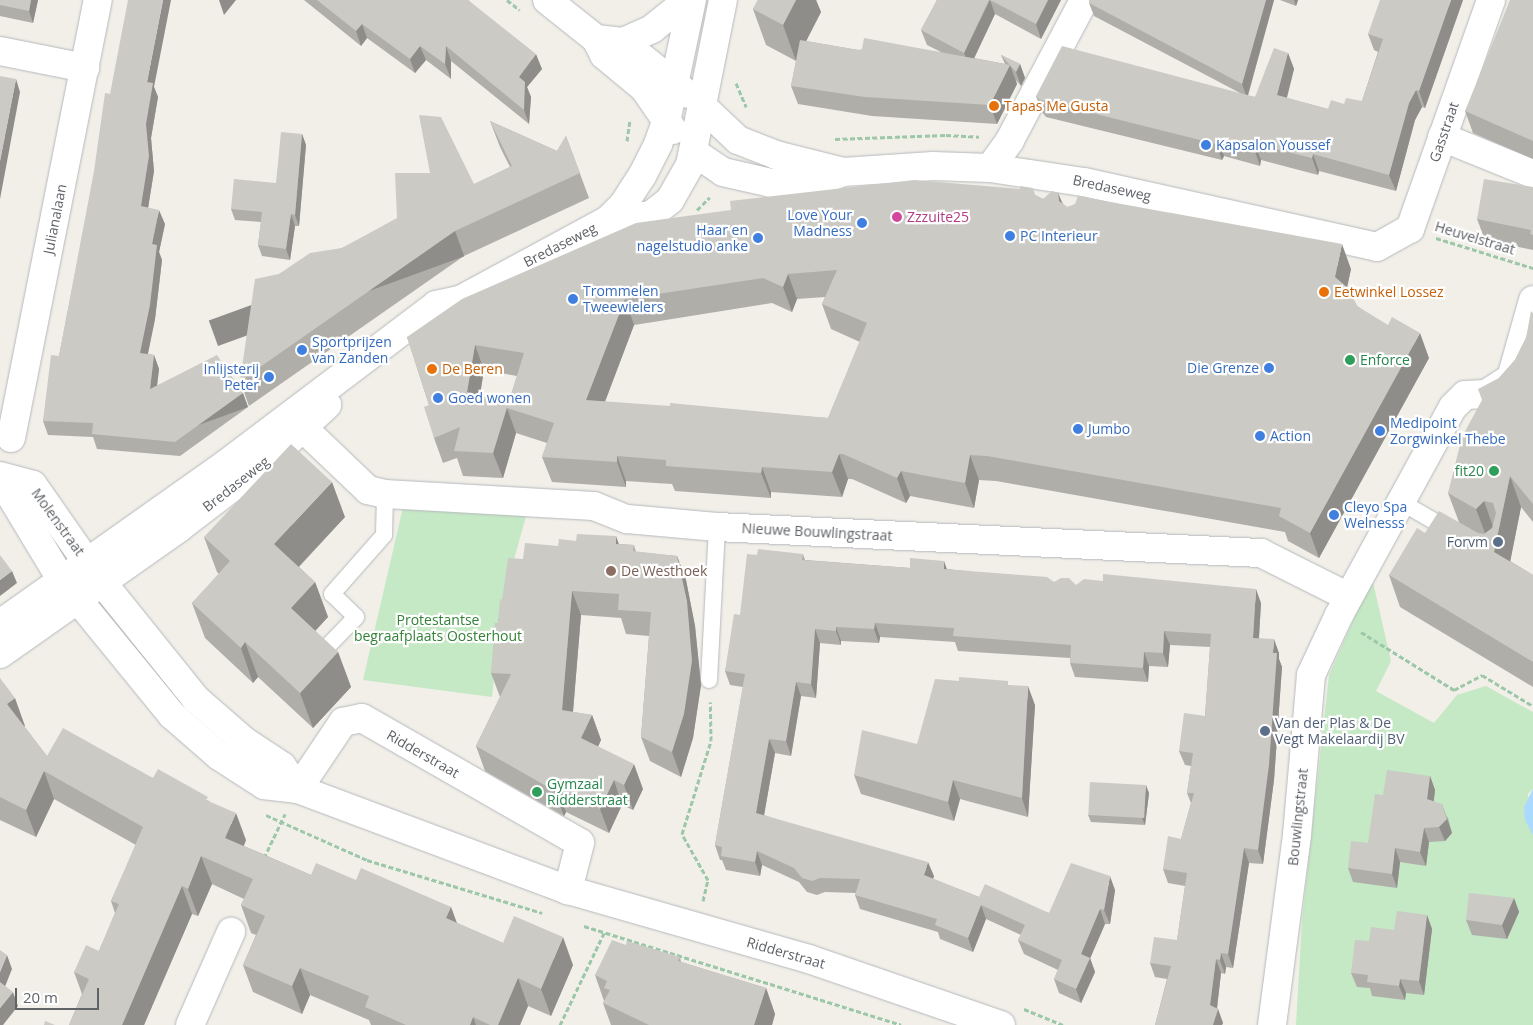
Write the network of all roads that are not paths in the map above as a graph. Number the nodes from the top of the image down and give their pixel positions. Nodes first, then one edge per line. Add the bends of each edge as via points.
1 (98, 0) edge
2 (547, 0) edge
3 (690, 0) edge
4 (723, 0) edge
5 (1084, 0) edge
6 (1491, 0) edge
7 (596, 39) junction
8 (623, 42) junction
9 (0, 51) edge
10 (85, 68) junction
11 (675, 84) junction
12 (704, 108) junction
13 (666, 122) junction
14 (1442, 137) junction
15 (695, 153) junction
16 (990, 168) junction
17 (843, 172) junction
18 (1533, 174) edge
19 (608, 220) junction
20 (1376, 247) joint
21 (460, 300) junction
22 (1533, 300) edge
23 (303, 428) junction
24 (11, 438) dead end
25 (0, 477) edge
26 (386, 494) junction
27 (1402, 502) junction
28 (717, 527) junction
29 (1469, 541) edge
30 (93, 571) junction
31 (69, 589) junction
32 (1344, 606) junction
33 (0, 624) edge
34 (326, 648) edge
35 (0, 654) edge
36 (709, 680) road end
37 (298, 789) junction
38 (568, 890) junction
39 (231, 932) dead end
40 (190, 1025) edge
41 (1001, 1025) edge
42 (1272, 1025) edge

1 - 10 street, Julianalaan
2 - 7 street
3 - 8 street via 652,28
3 - 11 street
4 - 12 street
5 - 16 street via 1010,140
6 - 14 street, Gasstraat
7 - 8 street
7 - 13 street via 604,56 644,88
8 - 11 street
9 - 10 street
10 - 24 street, Julianalaan
11 - 12 street, Bredaseweg
11 - 13 street, Bredaseweg
12 - 15 street
12 - 17 street, Bredaseweg via 738,140 767,152
13 - 15 street
13 - 19 street, Bredaseweg via 642,176 623,205
14 - 18 street
14 - 20 street, Gasstraat via 1410,229
15 - 17 street, Bredaseweg via 723,172 771,184 812,184
15 - 19 street, Bredaseweg via 670,200 651,215
16 - 17 street, Bredaseweg via 933,166
16 - 20 street, Bredaseweg via 1050,186
19 - 21 street, Bredaseweg
21 - 23 street, Bredaseweg via 445,316 368,368
21 - 30 street, Bredaseweg via 436,305 226,464
22 - 27 street, Bouwlingstraat via 1511,378 1486,394 1465,395 1453,407
23 - 26 street, Nieuwe Bouwlingstraat via 368,490
23 - 30 street, Bredaseweg via 179,528
25 - 30 street, Molenstraat via 33,485
25 - 31 street, Molenstraat
26 - 28 street, Nieuwe Bouwlingstraat via 594,506 627,519
26 - 34 lane via 384,535 332,594 356,617
27 - 29 lane
27 - 32 street, Bouwlingstraat
28 - 32 street, Nieuwe Bouwlingstraat via 1261,553
28 - 36 lane
30 - 31 street, Bredaseweg
30 - 37 street via 196,699 244,741 282,766
31 - 33 street, Bredaseweg
31 - 35 street, Bredaseweg
31 - 37 street, Ridderstraat via 172,715 219,756 264,785
32 - 42 street, Bouwlingstraat via 1311,675 1297,835
37 - 38 street, Ridderstraat
37 - 38 street, Ridderstraat via 342,722 362,718 580,843
38 - 41 street, Ridderstraat via 817,962
39 - 40 street

